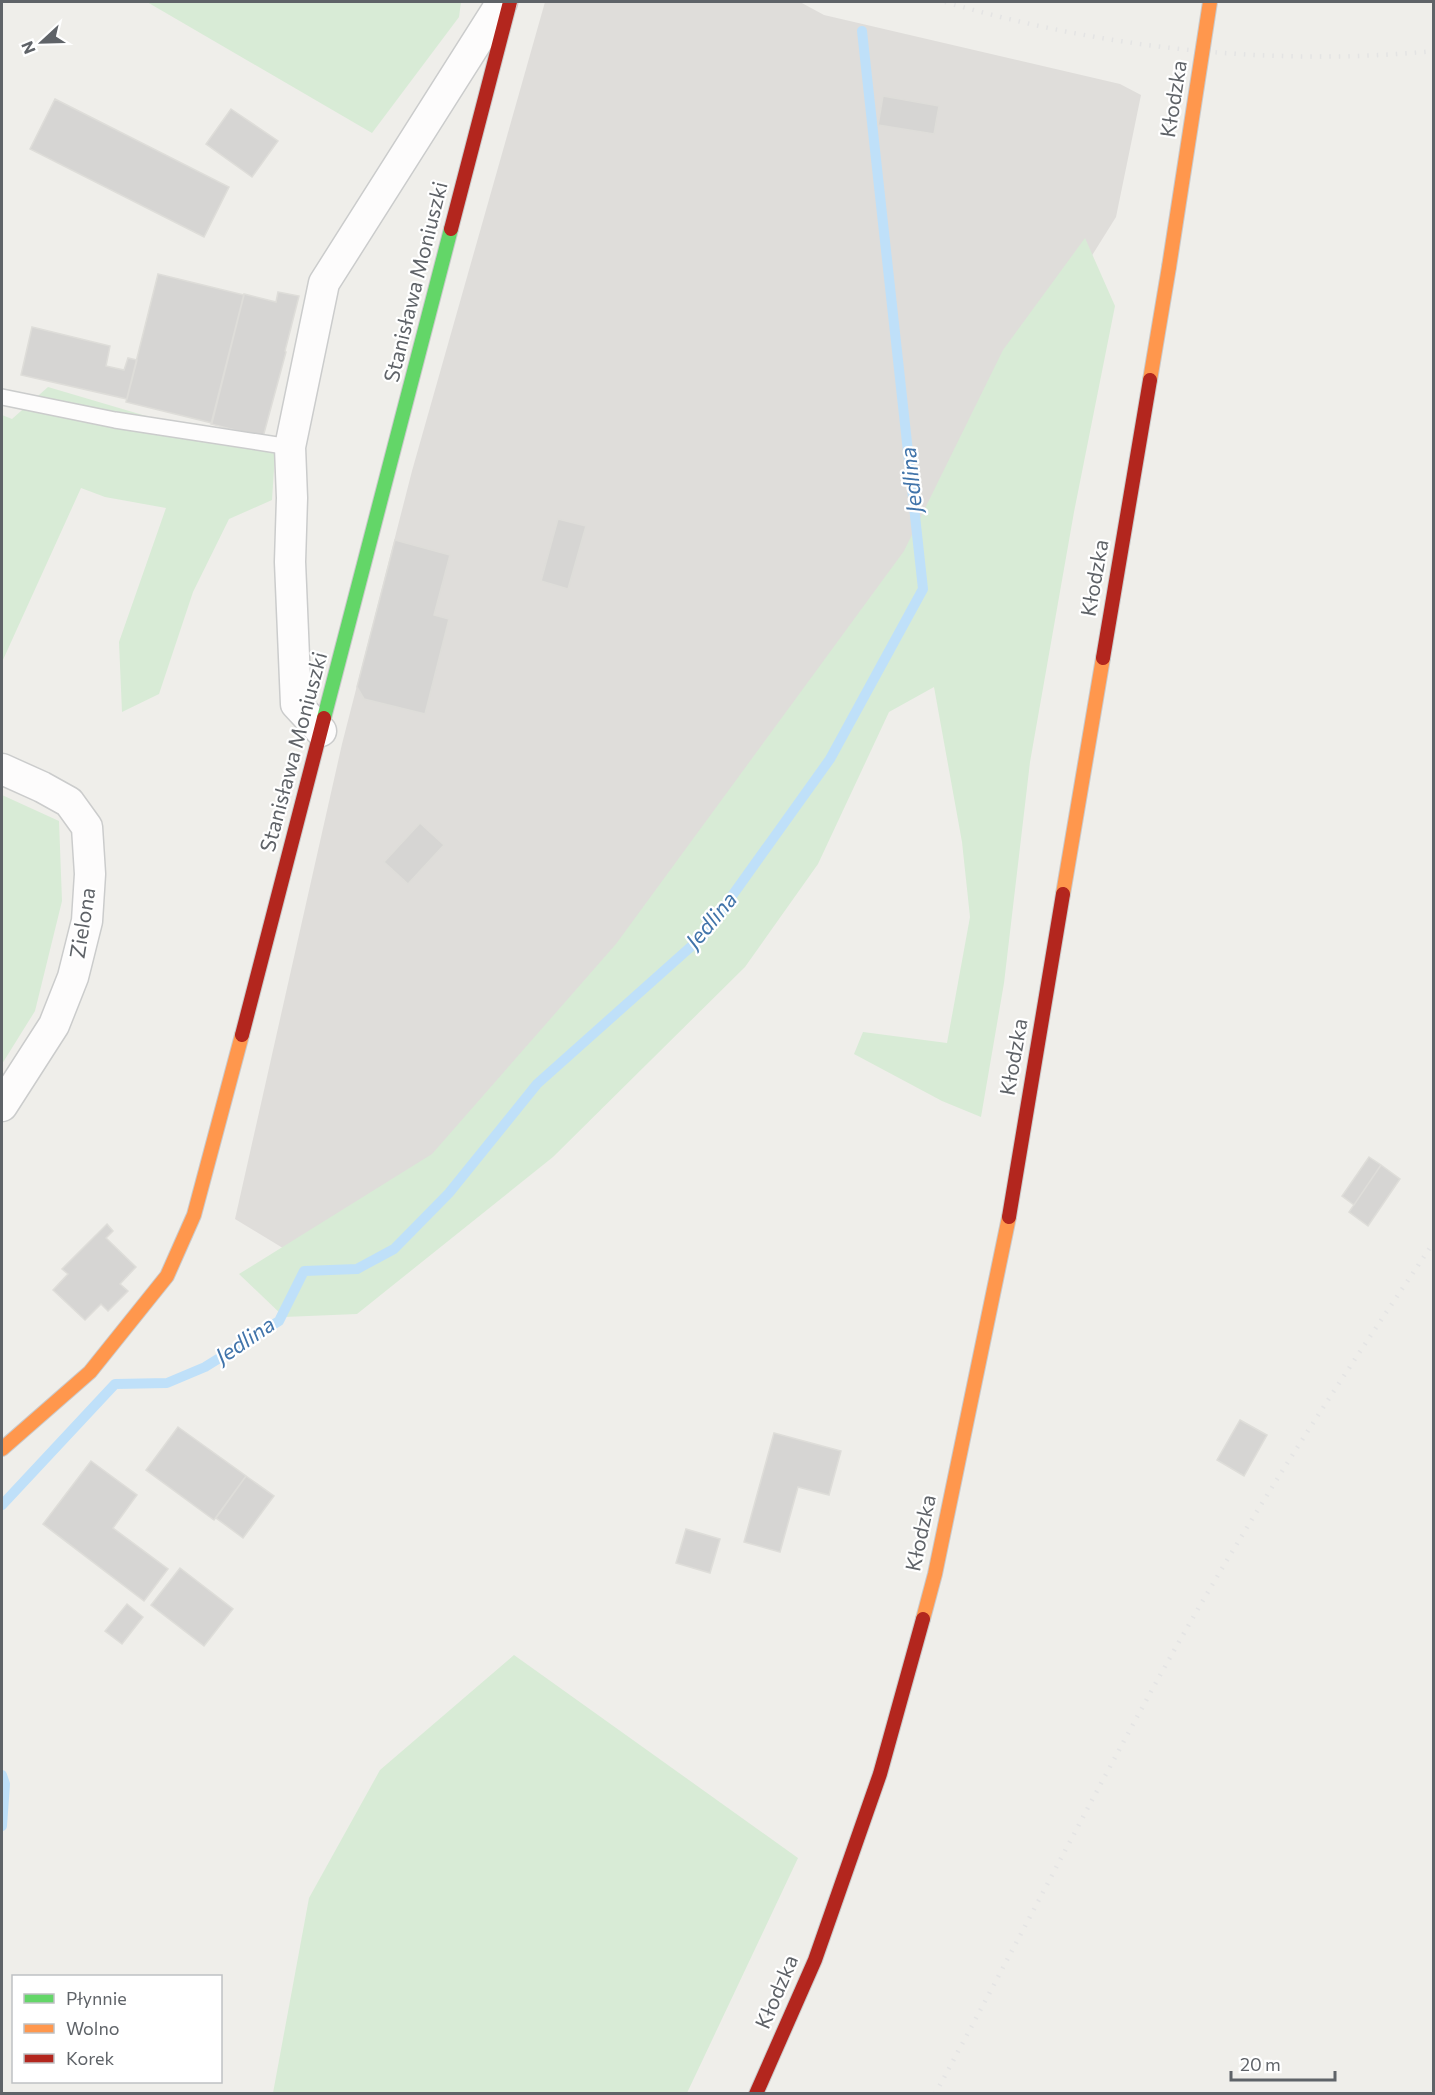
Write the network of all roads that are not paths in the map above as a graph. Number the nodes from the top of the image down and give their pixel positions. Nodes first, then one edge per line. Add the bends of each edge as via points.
1 (502, 2) edge
2 (510, 2) edge
3 (1210, 2) edge
4 (2, 397) edge
5 (290, 447) junction
6 (321, 731) junction
7 (2, 769) edge
8 (2, 1106) edge
9 (2, 1449) edge
10 (756, 2094) edge

1 - 5 street via 324,283
2 - 6 main road, Stanisława Moniuszki
3 - 10 main road, Kłodzka, bridge via 1006,1235 935,1574 880,1774 814,1960
4 - 5 lane via 115,420
5 - 6 street via 296,704
6 - 9 main road, Stanisława Moniuszki via 190,1225 167,1276 90,1372
7 - 8 street, Zielona via 69,802 87,827 90,874 87,921 73,977 54,1025

